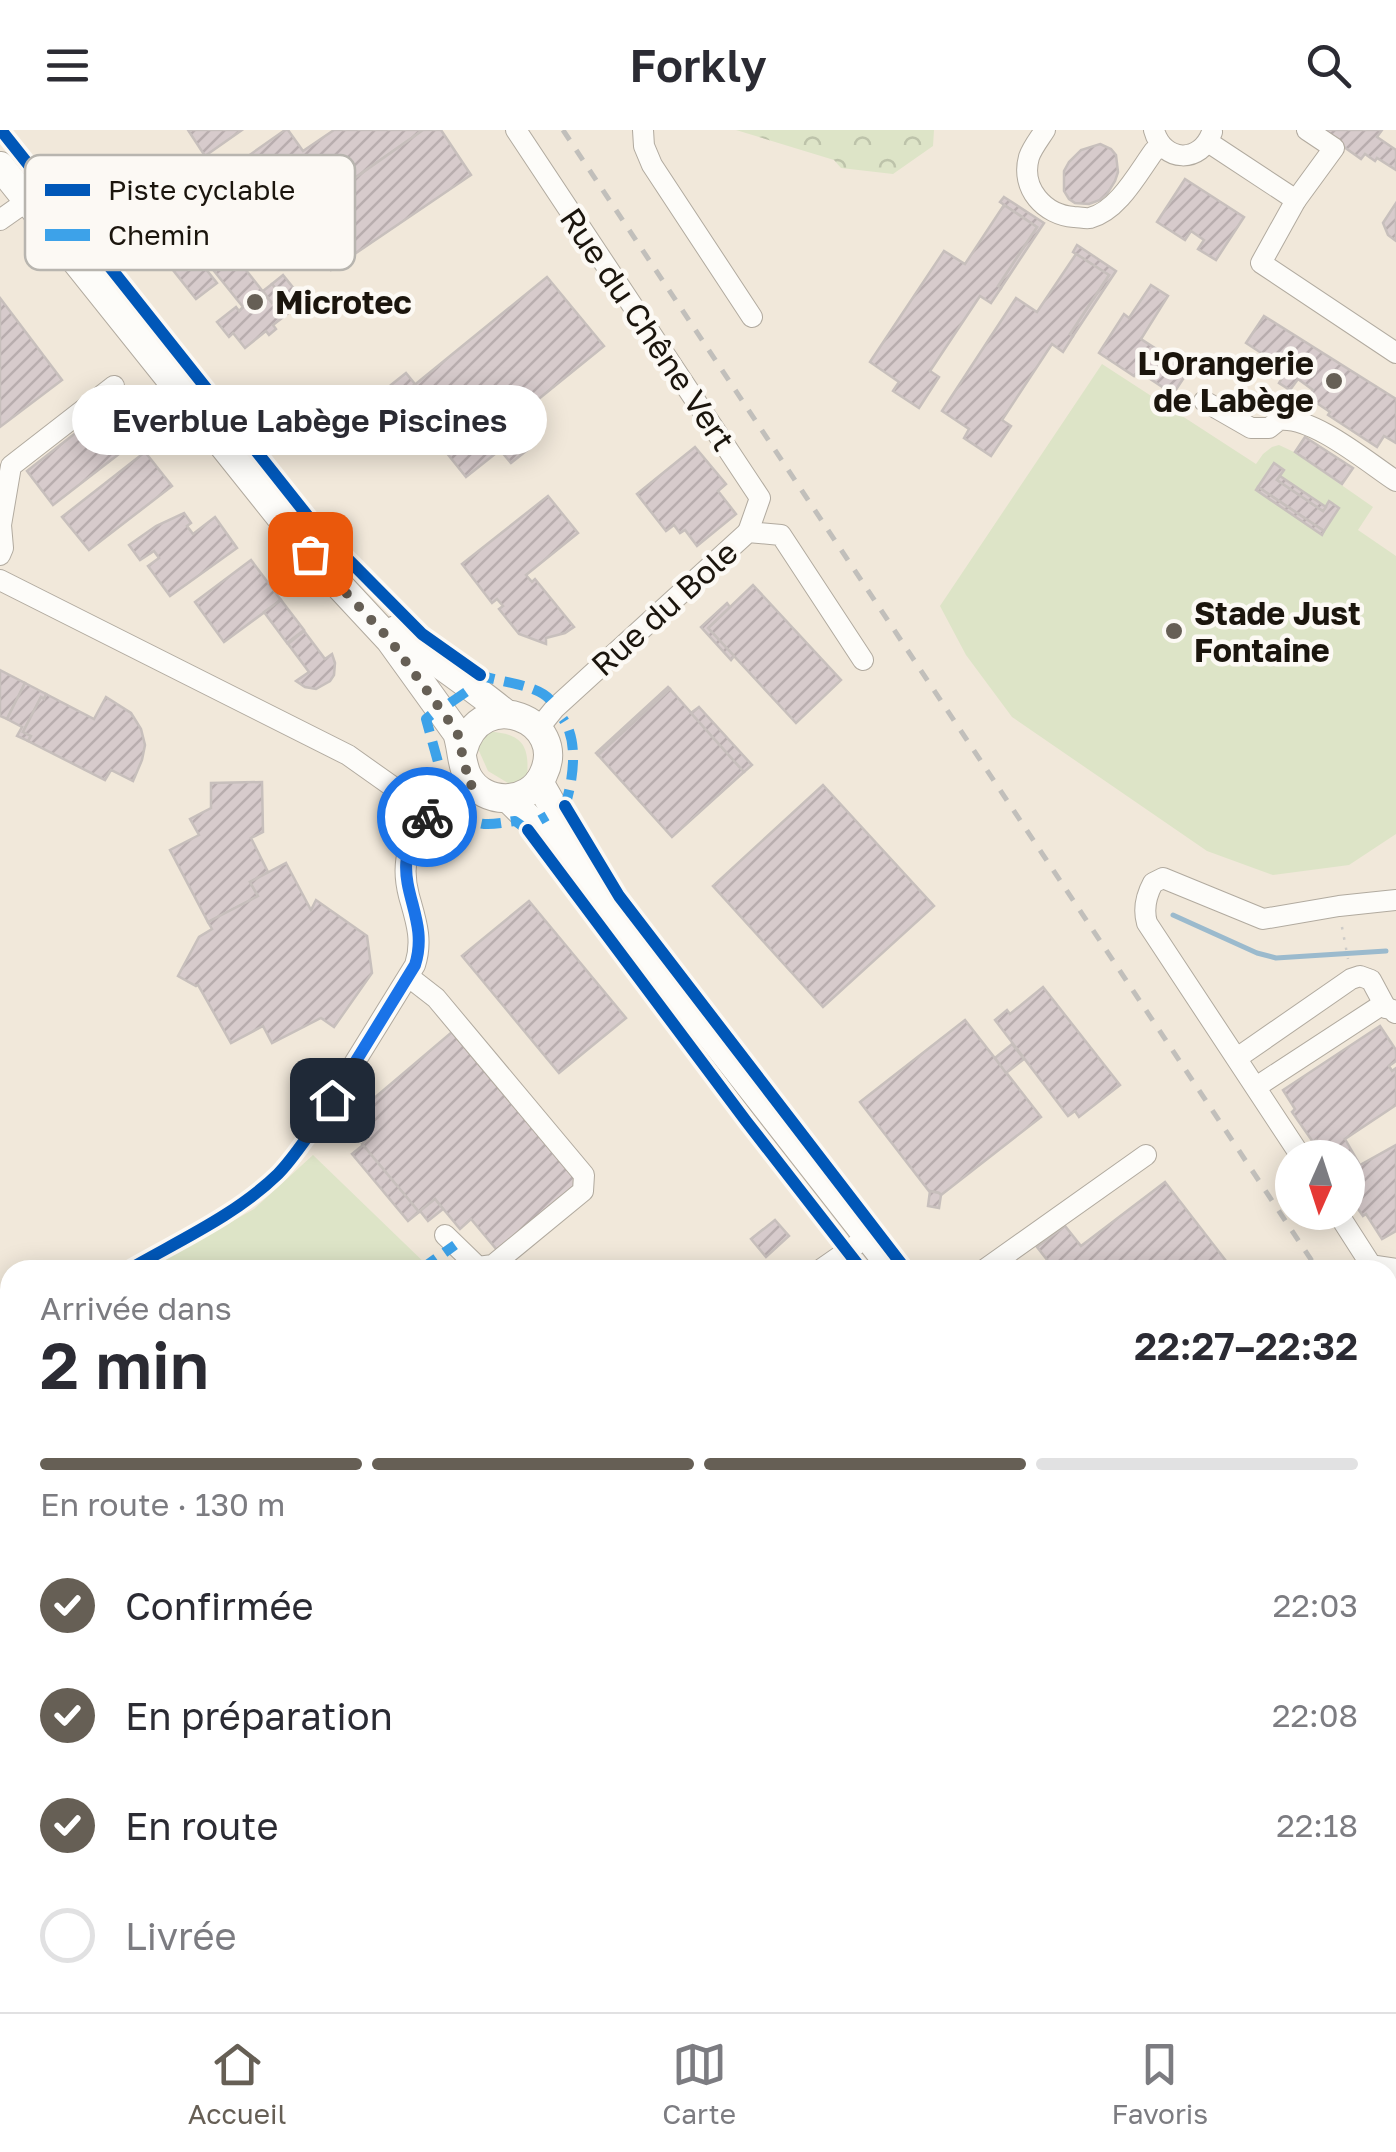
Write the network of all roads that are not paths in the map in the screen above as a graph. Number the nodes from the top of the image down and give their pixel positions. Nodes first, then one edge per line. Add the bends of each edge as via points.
1 (516, 130) edge
2 (643, 130) edge
3 (1044, 130) edge
4 (1307, 130) edge
5 (1210, 136) edge
6 (1158, 138) edge
7 (0, 144) edge
8 (0, 166) edge
9 (25, 176) edge
10 (25, 197) edge
11 (1296, 200) junction
12 (25, 201) edge
13 (0, 220) edge
14 (84, 270) edge
15 (100, 270) edge
16 (752, 317) dead end
17 (1396, 353) edge
18 (114, 386) dead end
19 (1204, 401) dead end
20 (1396, 481) edge
21 (748, 532) junction
22 (0, 555) edge
23 (0, 580) edge
24 (863, 660) dead end
25 (506, 714) junction
26 (538, 729) junction
27 (463, 750) junction
28 (539, 782) junction
29 (473, 784) junction
30 (509, 798) junction
31 (428, 816) junction
32 (1396, 900) edge
33 (409, 976) junction
34 (1391, 1012) edge
35 (1237, 1058) junction
36 (1256, 1087) junction
37 (316, 1125) dead end
38 (1290, 1140) edge
39 (1146, 1155) dead end
40 (1349, 1230) edge
41 (445, 1236) dead end
42 (856, 1245) junction
43 (471, 1260) edge
44 (499, 1260) edge
45 (834, 1260) edge
46 (868, 1260) edge
47 (886, 1260) edge
48 (998, 1260) edge
49 (1368, 1260) edge

1 - 21 street, Rue du Chêne Vert via 760,498
2 - 16 street via 652,165
3 - 6 street via 1029,157 1034,196 1048,209 1090,218 1118,202
4 - 11 street via 1334,148
5 - 6 street via 1186,156
5 - 11 street
7 - 9 main road
8 - 10 main road
11 - 17 street via 1261,263
12 - 13 street
14 - 27 main road via 310,554 390,640
15 - 25 main road via 346,576 397,631
18 - 22 street via 12,466
19 - 20 street via 1251,428 1300,420
21 - 24 street, Rue du Bole via 780,534
21 - 26 street, Rue du Bole
23 - 31 street via 348,755
25 - 26 main road
25 - 27 main road via 478,724
26 - 28 main road via 548,755
27 - 29 main road
28 - 30 main road
28 - 47 main road via 608,904
29 - 30 main road
29 - 31 street
30 - 42 main road
31 - 33 street via 407,856 420,936
32 - 35 street via 1263,919 1170,880 1153,883 1147,923
33 - 37 street
33 - 44 street via 436,998 584,1175 583,1190
34 - 35 street via 1360,976
34 - 36 street via 1380,1006
35 - 36 street
36 - 38 street
39 - 48 street
40 - 49 street
41 - 43 street
42 - 45 street
42 - 46 main road

